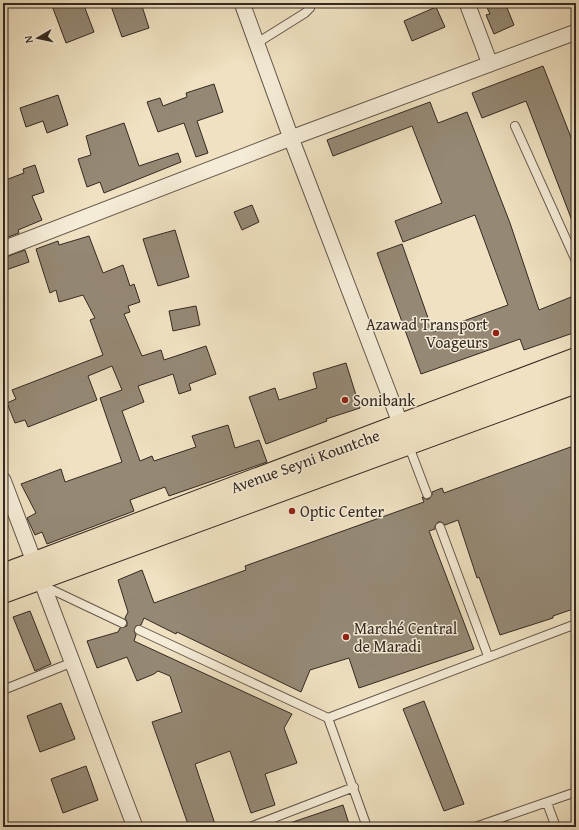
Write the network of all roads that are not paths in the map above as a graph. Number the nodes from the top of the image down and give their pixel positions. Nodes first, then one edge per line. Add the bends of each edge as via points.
1 (242, 3) edge
2 (308, 3) edge
3 (466, 3) edge
4 (576, 32) edge
5 (257, 43) junction
6 (490, 64) junction
7 (515, 126) dead end
8 (291, 138) junction
9 (3, 249) edge
10 (576, 261) edge
11 (576, 360) edge
12 (576, 382) edge
13 (405, 435) junction
14 (3, 480) edge
15 (427, 494) dead end
16 (440, 527) dead end
17 (28, 574) edge
18 (3, 592) edge
19 (122, 623) dead end
20 (576, 624) edge
21 (138, 630) dead end
22 (488, 656) junction
23 (73, 662) junction
24 (3, 690) edge
25 (328, 718) junction
26 (354, 786) junction
27 (576, 792) edge
28 (547, 803) junction
29 (135, 827) edge
30 (250, 827) edge
31 (367, 827) edge
32 (475, 827) edge
33 (556, 827) edge

1 - 5 street
2 - 5 lane via 310,8 305,13
3 - 6 street
4 - 6 street
5 - 8 street
6 - 8 street
7 - 10 lane
8 - 9 street
8 - 13 street
11 - 13 highway, Avenue Seyni Kountche
12 - 13 highway, Avenue Seyni Kountche
13 - 15 lane
13 - 17 highway, Avenue Seyni Kountche via 199,500
14 - 17 street
16 - 22 lane
17 - 18 highway, Avenue Seyni Kountche
17 - 19 lane
17 - 23 street
20 - 22 lane
21 - 25 lane
22 - 25 lane
23 - 24 lane
23 - 29 street
25 - 26 lane
26 - 30 lane
26 - 31 lane
27 - 28 lane
28 - 32 lane
28 - 33 lane

